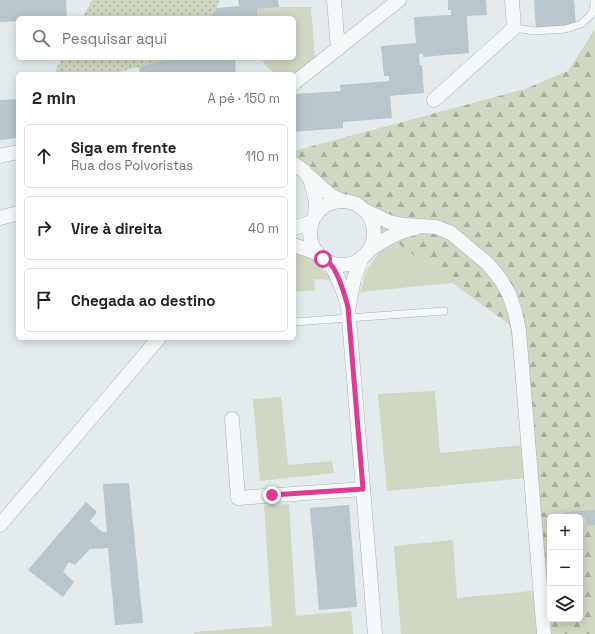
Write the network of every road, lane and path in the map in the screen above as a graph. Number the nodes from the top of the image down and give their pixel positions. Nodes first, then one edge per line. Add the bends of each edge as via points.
1 (334, 0) edge
2 (400, 0) edge
3 (512, 0) edge
4 (594, 0) edge
5 (514, 28) junction
6 (338, 48) junction
7 (296, 81) edge
8 (434, 100) dead end
9 (16, 152) edge
10 (0, 156) edge
11 (296, 165) edge
12 (306, 174) junction
13 (342, 202) junction
14 (364, 210) junction
15 (16, 214) edge
16 (0, 218) edge
17 (314, 219) junction
18 (423, 226) junction
19 (296, 227) edge
20 (296, 245) edge
21 (317, 253) junction
22 (366, 254) junction
23 (330, 263) junction
24 (444, 311) dead end
25 (349, 313) junction
26 (296, 322) edge
27 (157, 340) edge
28 (232, 419) dead end
29 (363, 489) junction
30 (0, 525) edge
31 (375, 634) edge
32 (544, 634) edge

1 - 6 street
2 - 6 street
3 - 5 street
4 - 5 lane via 591,15 581,24 566,29 535,31
5 - 8 street
6 - 7 street
9 - 10 street
11 - 12 street
12 - 13 street
12 - 17 street via 310,179 316,202
13 - 14 street via 350,202
13 - 17 street via 327,205
14 - 18 street via 389,222
14 - 22 street via 373,229 373,240
15 - 16 street
17 - 19 street
17 - 21 street via 310,238
18 - 22 street via 404,230 384,240
18 - 32 street via 436,227 451,233 488,264 509,294 515,312 519,331
20 - 21 street
21 - 23 street
22 - 23 street via 347,264
22 - 25 street via 354,278
23 - 25 street via 342,286
24 - 25 lane
25 - 26 lane
25 - 29 street
27 - 30 street
28 - 29 street via 238,498
29 - 31 street

